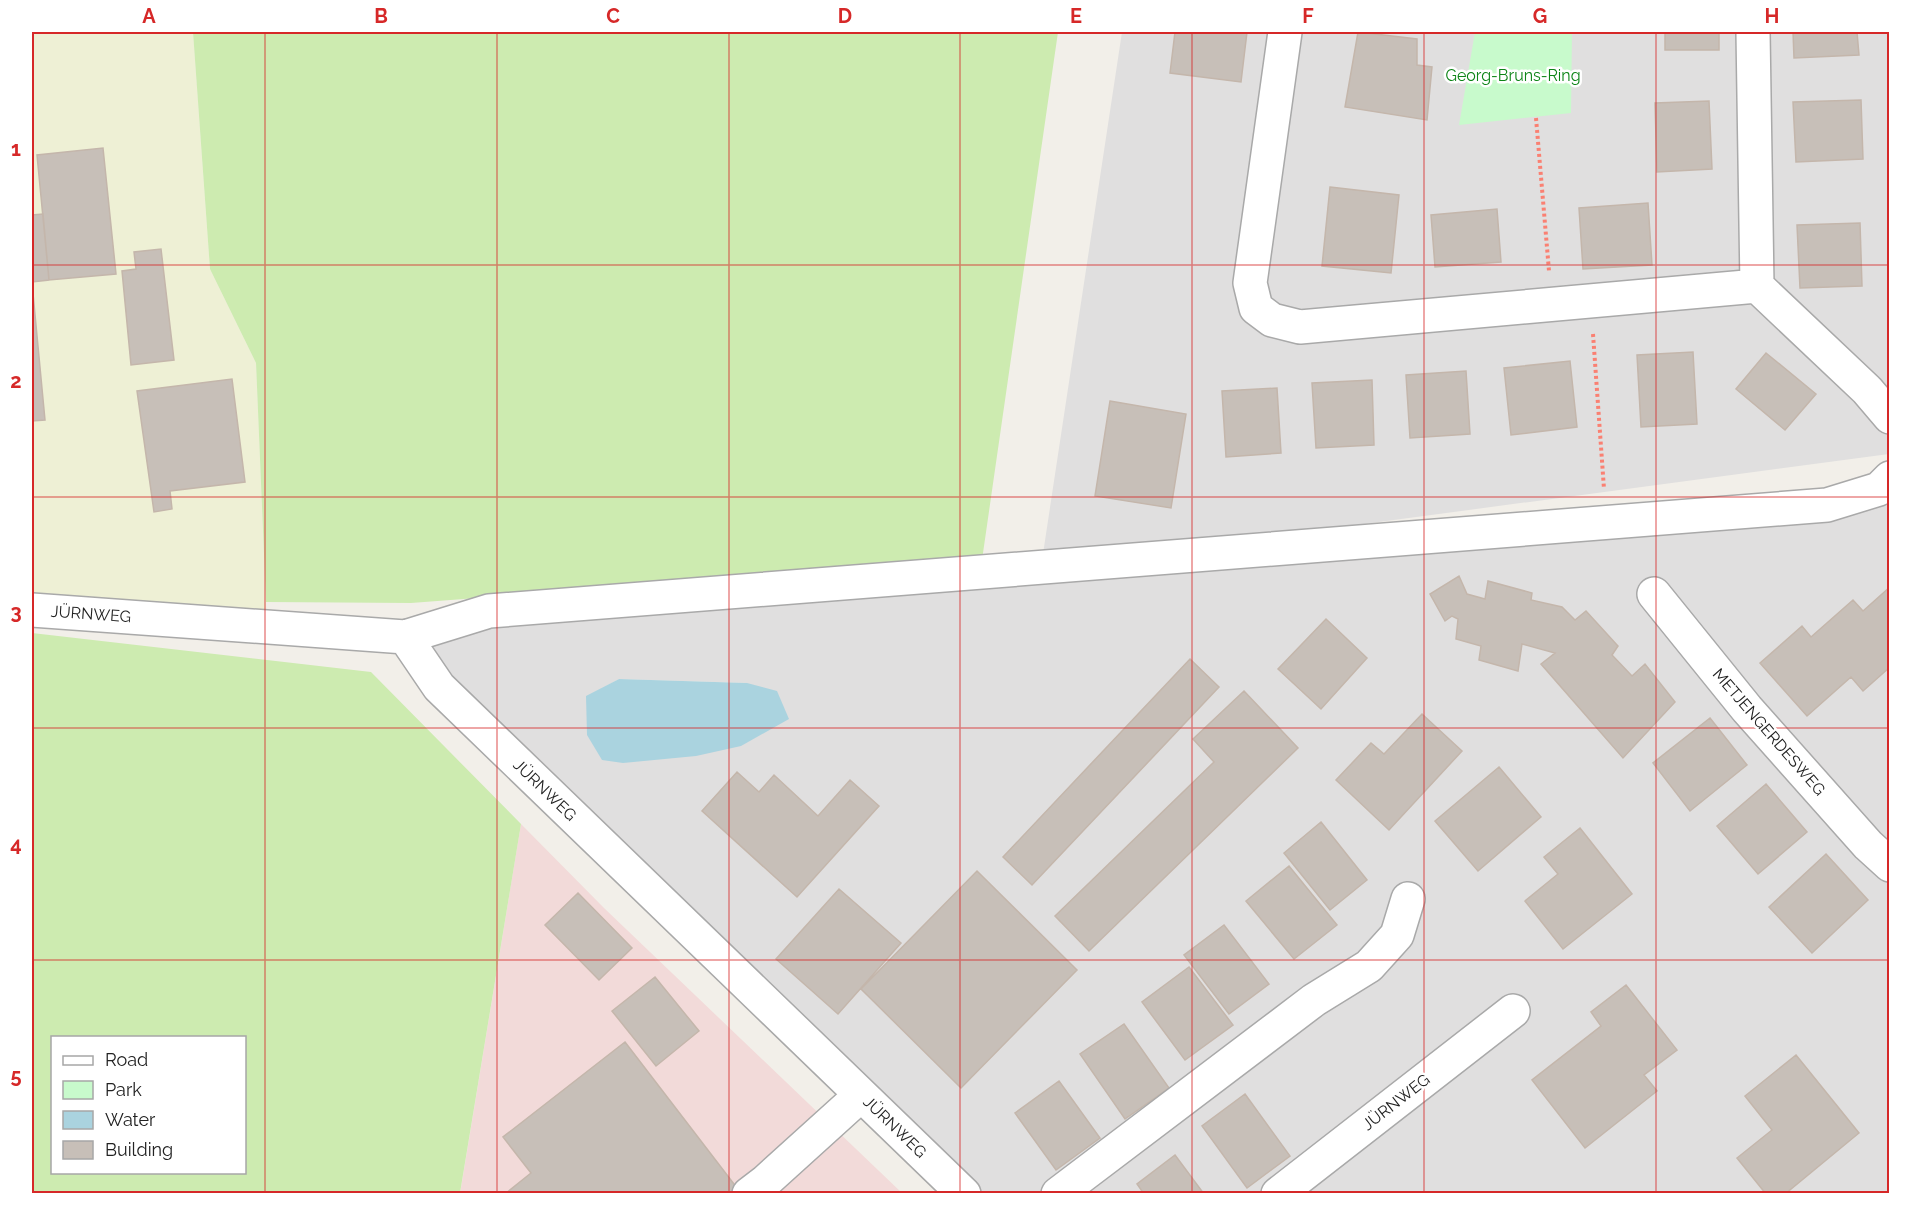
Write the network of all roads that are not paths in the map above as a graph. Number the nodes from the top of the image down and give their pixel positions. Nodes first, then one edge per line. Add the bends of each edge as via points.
1 (1286, 32) edge
2 (1753, 32) edge
3 (1757, 286) junction
4 (1890, 417) edge
5 (1890, 478) edge
6 (1654, 594) dead end
7 (32, 610) edge
8 (405, 638) junction
9 (1890, 865) edge
10 (1408, 899) dead end
11 (1514, 1011) dead end
12 (861, 1095) junction
13 (749, 1194) edge
14 (964, 1194) edge
15 (1058, 1194) edge
16 (1278, 1194) edge

1 - 3 street via 1250,283 1256,308 1272,320 1300,327
2 - 3 street
3 - 4 street via 1867,390
5 - 8 street via 1879,489 1827,505 489,611
6 - 9 street, METJENGERDESWEG via 1747,709
7 - 8 street, JÜRNWEG
8 - 12 street, JÜRNWEG via 439,687
10 - 15 street via 1397,935 1369,966 1314,1000
11 - 16 street, JÜRNWEG
12 - 13 street
12 - 14 street, JÜRNWEG

